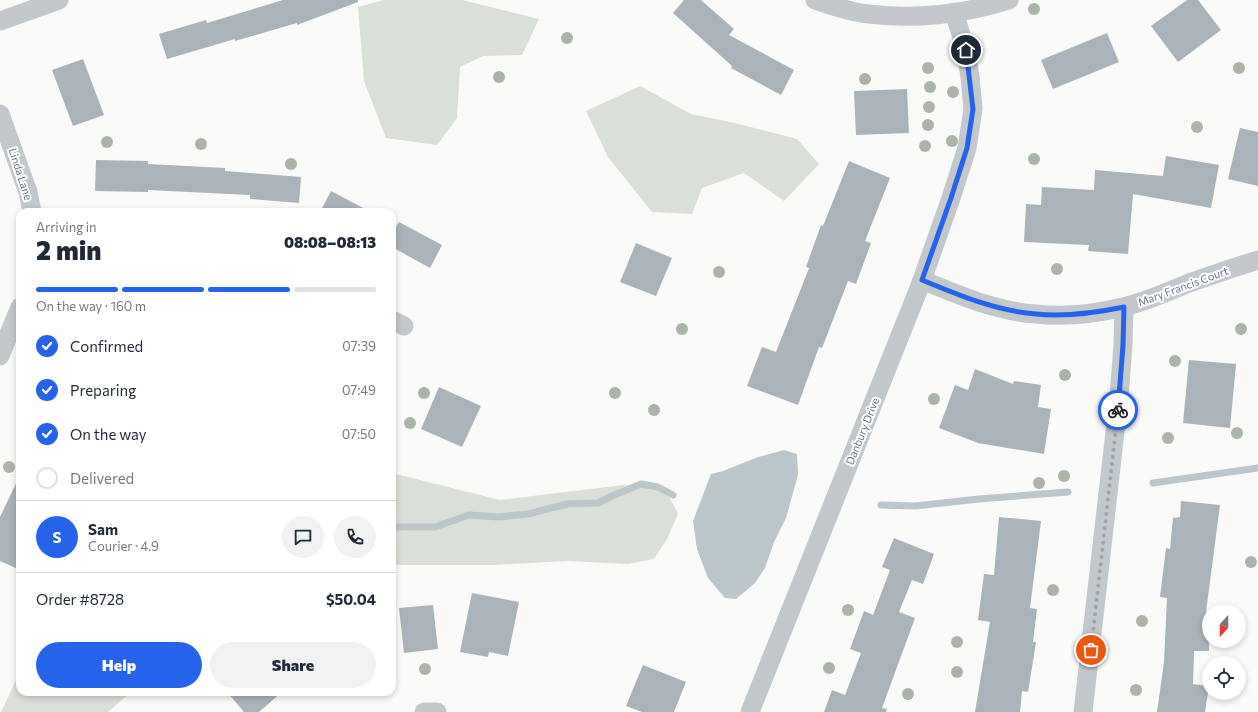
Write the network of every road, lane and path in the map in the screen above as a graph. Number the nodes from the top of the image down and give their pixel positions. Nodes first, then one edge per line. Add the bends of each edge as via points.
1 (58, 0) edge
2 (815, 0) edge
3 (1009, 0) edge
4 (954, 12) junction
5 (0, 21) edge
6 (0, 114) edge
7 (31, 208) edge
8 (1258, 260) edge
9 (922, 280) junction
10 (1124, 307) junction
11 (16, 316) edge
12 (0, 356) edge
13 (424, 712) edge
14 (437, 712) edge
15 (750, 712) edge
16 (1083, 712) edge

1 - 5 street
2 - 4 street via 868,14 913,16
3 - 4 street
4 - 9 street, Danbury Drive via 966,50 973,109 967,148
6 - 7 street, Linda Lane via 28,192
8 - 10 street, Mary Francis Court
9 - 10 street, Mary Francis Court via 973,300 1018,312 1065,315
9 - 15 street, Danbury Drive
10 - 16 street via 1119,397
11 - 12 street
13 - 14 street

